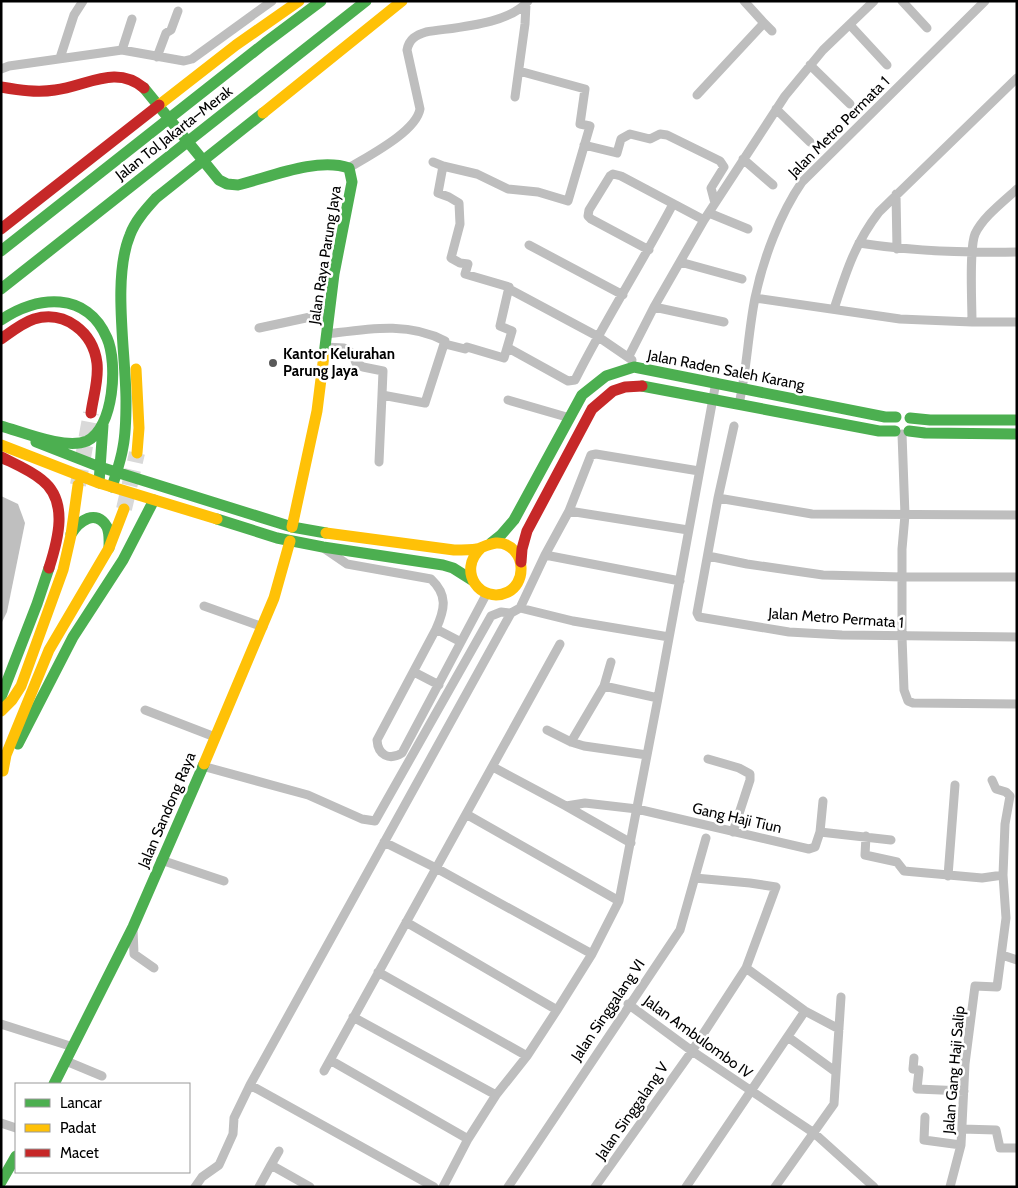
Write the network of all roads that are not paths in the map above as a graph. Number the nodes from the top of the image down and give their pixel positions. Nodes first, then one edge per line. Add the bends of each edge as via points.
1 (83, 1) edge
2 (272, 1) edge
3 (299, 1) edge
4 (321, 1) edge
5 (366, 1) edge
6 (402, 1) edge
7 (744, 1) edge
8 (874, 1) edge
9 (902, 1) edge
10 (985, 1) edge
11 (528, 2) edge
12 (261, 6) edge
13 (178, 10) dead end
14 (132, 19) dead end
15 (764, 23) junction
16 (850, 25) junction
17 (927, 28) dead end
18 (772, 31) dead end
19 (122, 50) junction
20 (157, 57) junction
21 (60, 58) junction
22 (810, 65) junction
23 (887, 65) dead end
24 (1, 69) edge
25 (519, 71) junction
26 (1017, 78) edge
27 (1, 87) edge
28 (697, 96) dead end
29 (515, 97) dead end
30 (193, 99) junction
31 (850, 104) dead end
32 (776, 110) junction
33 (810, 142) dead end
34 (584, 145) junction
35 (743, 159) junction
36 (433, 162) dead end
37 (443, 166) junction
38 (350, 168) junction
39 (773, 185) dead end
40 (50, 189) junction
41 (1017, 189) edge
42 (896, 194) junction
43 (715, 203) junction
44 (673, 204) junction
45 (706, 216) junction
46 (1, 229) edge
47 (748, 229) dead end
48 (859, 242) junction
49 (530, 245) dead end
50 (897, 249) junction
51 (1, 250) edge
52 (649, 250) junction
53 (1017, 252) edge
54 (973, 253) junction
55 (680, 262) junction
56 (124, 266) junction
57 (742, 279) dead end
58 (1, 289) edge
59 (511, 290) dead end
60 (623, 295) junction
61 (132, 297) dead end
62 (755, 298) junction
63 (654, 307) junction
64 (834, 309) junction
65 (329, 313) junction
66 (1, 320) edge
67 (724, 322) dead end
68 (972, 322) junction
69 (1017, 322) edge
70 (259, 328) dead end
71 (327, 334) junction
72 (597, 336) junction
73 (1, 338) edge
74 (445, 344) junction
75 (325, 347) junction
76 (510, 349) dead end
77 (135, 353) dead end
78 (629, 356) junction
79 (634, 368) junction
80 (716, 382) junction
81 (743, 388) junction
82 (382, 395) junction
83 (712, 399) junction
84 (508, 400) dead end
85 (739, 404) junction
86 (91, 413) tunnel mouth
87 (896, 417) junction
88 (570, 418) junction
89 (910, 418) junction
90 (1017, 420) edge
91 (103, 425) junction
92 (1, 426) edge
93 (734, 426) dead end
94 (902, 432) junction
95 (1017, 434) edge
96 (1, 446) edge
97 (137, 453) tunnel mouth
98 (1, 457) edge
99 (379, 462) dead end
100 (100, 467) junction
101 (699, 471) junction
102 (117, 472) junction
103 (99, 483) junction
104 (78, 485) tunnel mouth
105 (112, 487) junction
106 (718, 498) junction
107 (154, 500) junction
108 (124, 509) tunnel mouth
109 (569, 511) junction
110 (905, 515) junction
111 (1017, 515) edge
112 (292, 527) junction
113 (688, 530) junction
114 (71, 534) junction
115 (290, 541) junction
116 (486, 545) junction
117 (323, 547) junction
118 (109, 548) junction
119 (545, 555) junction
120 (708, 556) junction
121 (521, 562) junction
122 (902, 577) junction
123 (1017, 577) edge
124 (472, 580) junction
125 (680, 582) junction
126 (487, 593) junction
127 (204, 606) dead end
128 (520, 608) junction
129 (511, 613) junction
130 (263, 628) junction
131 (436, 629) junction
132 (669, 636) junction
133 (902, 637) junction
134 (1017, 637) edge
135 (461, 642) junction
136 (560, 644) dead end
137 (611, 662) dead end
138 (414, 672) junction
139 (438, 684) junction
140 (604, 686) junction
141 (1, 696) edge
142 (658, 698) junction
143 (1017, 704) edge
144 (144, 710) dead end
145 (1, 711) edge
146 (547, 730) dead end
147 (215, 737) junction
148 (571, 742) junction
149 (647, 755) junction
150 (708, 759) dead end
151 (202, 766) junction
152 (493, 767) junction
153 (2, 773) edge
154 (992, 780) dead end
155 (955, 785) dead end
156 (823, 801) dead end
157 (566, 806) junction
158 (637, 809) junction
159 (466, 814) junction
160 (733, 832) junction
161 (820, 832) junction
162 (866, 836) junction
163 (706, 838) dead end
164 (891, 840) dead end
165 (384, 842) junction
166 (631, 843) junction
167 (161, 860) junction
168 (436, 868) junction
169 (1003, 875) junction
170 (948, 876) junction
171 (695, 878) junction
172 (224, 881) dead end
173 (619, 900) junction
174 (406, 922) junction
175 (133, 927) junction
176 (592, 954) junction
177 (1002, 955) junction
178 (1017, 960) edge
179 (154, 968) dead end
180 (746, 968) junction
181 (378, 972) junction
182 (841, 998) dead end
183 (628, 1004) junction
184 (557, 1010) junction
185 (805, 1012) junction
186 (353, 1017) junction
187 (1, 1024) edge
188 (839, 1030) junction
189 (788, 1037) junction
190 (73, 1047) junction
191 (692, 1051) junction
192 (527, 1056) junction
193 (914, 1058) dead end
194 (330, 1060) junction
195 (66, 1061) junction
196 (324, 1070) dead end
197 (836, 1072) junction
198 (102, 1076) dead end
199 (55, 1083) edge
200 (250, 1085) junction
201 (964, 1091) junction
202 (752, 1092) junction
203 (496, 1095) junction
204 (925, 1117) dead end
205 (1, 1123) edge
206 (15, 1128) edge
207 (962, 1129) junction
208 (814, 1134) junction
209 (468, 1139) junction
210 (961, 1145) junction
211 (1017, 1148) edge
212 (279, 1151) dead end
213 (15, 1158) edge
214 (271, 1165) junction
215 (1, 1182) edge
216 (863, 1183) edge
217 (195, 1187) edge
218 (259, 1187) edge
219 (310, 1187) edge
220 (434, 1187) edge
221 (443, 1187) edge
222 (508, 1187) edge
223 (595, 1187) edge
224 (686, 1187) edge
225 (775, 1187) edge
226 (874, 1187) edge
227 (950, 1187) edge

1 - 21 street via 74,16
2 - 12 street
3 - 40 main road
4 - 30 main road, Jalan Tol Jakarta–Merak
5 - 58 main road, Jalan Tol Jakarta–Merak
6 - 56 main road via 156,198 130,234
7 - 15 street
8 - 16 street
9 - 17 street
10 - 62 street, Jalan Metro Permata 1 via 802,182 790,198 781,220
11 - 25 street
11 - 38 street via 501,19 426,32 410,40 407,50 420,109 417,118 392,141
12 - 20 street via 192,59 184,62
13 - 20 street
14 - 19 street
15 - 18 street
15 - 28 street
16 - 22 street
16 - 23 street
19 - 20 street
19 - 21 street
21 - 24 street
22 - 31 street
22 - 32 street
25 - 29 street
25 - 34 street via 585,89 580,124 590,126
26 - 42 street
27 - 38 main road, Jalan Raya Parung Jaya via 47,91 100,78 132,78 147,90 219,180 232,186 312,167 340,165
30 - 40 main road
30 - 51 main road, Jalan Tol Jakarta–Merak
32 - 33 street
32 - 35 street
34 - 37 street via 568,202 538,192 508,189 477,174
34 - 43 street via 617,153 621,139 630,134 650,139 660,134 667,135 720,161 724,167 711,188
35 - 39 street
35 - 43 street
36 - 37 street
37 - 74 street via 438,192 459,203 460,224 451,258 460,264 468,264 465,274 508,287 500,326 512,331 504,358
38 - 65 main road, Jalan Raya Parung Jaya via 352,182
40 - 46 main road
41 - 54 street via 982,224 975,235
42 - 48 street
42 - 50 street
43 - 45 street
44 - 45 street
44 - 52 street
44 - 52 street via 614,174 589,210 590,219
45 - 47 street
45 - 55 street
48 - 50 street
48 - 64 street
49 - 60 street
50 - 54 street
52 - 60 street
53 - 54 street
54 - 68 street
55 - 57 street
55 - 63 street
56 - 61 main road
56 - 102 main road via 121,288 125,431
59 - 72 street
60 - 72 street
62 - 64 street
62 - 81 street, Jalan Metro Permata 1
63 - 67 street
63 - 78 street
64 - 68 street via 900,319
65 - 70 street
65 - 71 main road, Jalan Raya Parung Jaya
66 - 91 main road via 21,307 46,300 73,304 95,318 111,350 110,395
68 - 69 street
71 - 74 street via 390,327 431,334 446,341
71 - 75 main road, Jalan Raya Parung Jaya
72 - 76 street via 571,381
72 - 78 street
73 - 86 main road via 25,323 47,316 58,316 78,326 91,342 98,365
74 - 82 street via 425,403
75 - 82 street via 344,348 363,367 384,371
75 - 112 main road, Jalan Raya Parung Jaya via 317,411
77 - 97 main road
78 - 79 street
79 - 80 main road, Jalan Raden Saleh Karang
79 - 88 main road, Jalan Raden Saleh Karang via 619,370 596,381 582,395
80 - 81 main road, Jalan Raden Saleh Karang
80 - 83 street
81 - 85 street, Jalan Metro Permata 1
81 - 87 main road, Jalan Raden Saleh Karang
82 - 99 street
83 - 85 main road, Jalan Raden Saleh Karang
83 - 101 street
83 - 121 main road, Jalan Raden Saleh Karang via 641,386 614,389 604,396 592,409 527,530
84 - 88 street
85 - 94 main road, Jalan Raden Saleh Karang via 879,431
87 - 89 main road
87 - 94 main road via 893,424
88 - 116 main road, Jalan Raden Saleh Karang via 514,520 501,536
89 - 90 main road
89 - 94 main road via 912,425
91 - 92 main road via 94,437 76,443
91 - 100 main road
92 - 100 main road
93 - 106 street, Jalan Metro Permata 1
94 - 95 main road, Jalan Raden Saleh Karang
94 - 110 street
96 - 103 main road
98 - 141 main road via 45,482 56,498 59,516 45,579
100 - 102 main road
100 - 103 main road
101 - 109 street via 591,455
101 - 113 street
102 - 105 main road
102 - 112 main road
103 - 105 main road
104 - 114 main road
105 - 107 main road
106 - 110 street via 812,514
106 - 120 street, Jalan Metro Permata 1
107 - 115 main road
107 - 153 main road via 123,560 73,637
108 - 118 main road
109 - 113 street
109 - 119 street
110 - 111 street
110 - 122 street
112 - 116 main road via 453,550
113 - 125 street
114 - 118 main road via 85,518 96,518 106,525
114 - 145 main road via 61,577 21,686
115 - 117 main road
115 - 130 main road, Jalan Sandong Raya
116 - 121 main road via 504,544 515,551
116 - 124 main road via 473,556
117 - 124 main road via 443,565
117 - 131 street via 347,564 431,579 444,599
118 - 153 main road via 49,650 6,755
119 - 125 street
119 - 128 street
120 - 122 street via 823,575
120 - 133 street, Jalan Metro Permata 1 via 697,613 699,617 788,632
121 - 126 main road via 518,584 498,595
122 - 123 street
122 - 133 street
124 - 126 main road
125 - 132 street
126 - 135 street
127 - 130 street
128 - 129 street
128 - 132 street via 573,621
129 - 151 street via 491,616 375,821 362,819 308,795
129 - 165 street
130 - 147 main road, Jalan Sandong Raya
131 - 135 street
131 - 138 street
132 - 142 street
133 - 134 street, Jalan Metro Permata 1
133 - 143 street via 904,690 908,701 913,704
135 - 139 street
136 - 152 street
137 - 140 street
138 - 139 street
138 - 139 street via 377,740 377,747 388,757 402,754
140 - 142 street
140 - 148 street
142 - 149 street
144 - 147 street
146 - 148 street
147 - 151 main road, Jalan Sandong Raya
148 - 149 street
149 - 158 street
150 - 160 street via 750,774
151 - 167 main road, Jalan Sandong Raya
152 - 157 street
152 - 159 street
154 - 169 street, Jalan Gang Haji Salip via 996,789 1010,796 1005,824
155 - 170 street
156 - 161 street
157 - 158 street, Gang Haji Tiun via 585,803
157 - 166 street
158 - 160 street, Gang Haji Tiun
158 - 166 street
159 - 168 street
159 - 173 street
160 - 161 street, Gang Haji Tiun via 809,849 815,847
161 - 162 street
162 - 164 street
162 - 170 street via 865,855 897,862 904,871
163 - 171 street, Jalan Singgalang VI
165 - 168 street
165 - 200 street
166 - 173 street
167 - 172 street
167 - 175 main road, Jalan Sandong Raya
168 - 174 street
168 - 176 street
169 - 170 street via 982,878
169 - 177 street, Jalan Gang Haji Salip via 1006,918
171 - 180 street, Jalan Singgalang V via 776,887
171 - 183 street, Jalan Singgalang VI via 680,930
173 - 176 street
174 - 181 street
174 - 184 street
175 - 179 street via 134,954
175 - 190 main road, Jalan Sandong Raya
176 - 184 street
177 - 178 street
177 - 201 street, Jalan Gang Haji Salip via 997,987 975,986
180 - 185 street
180 - 191 street, Jalan Singgalang V
181 - 186 street
181 - 192 street
182 - 188 street
183 - 191 street, Jalan Ambulombo IV
183 - 222 street, Jalan Singgalang VI
184 - 192 street
185 - 188 street
185 - 189 street
186 - 194 street
186 - 203 street
187 - 190 street
188 - 197 street
189 - 197 street
189 - 202 street
190 - 195 main road, Jalan Sandong Raya
191 - 202 street, Jalan Ambulombo IV
191 - 223 street, Jalan Singgalang V
192 - 203 street
193 - 201 street via 913,1069 919,1070 917,1089
194 - 196 street
194 - 209 street
195 - 198 street
195 - 199 main road, Jalan Sandong Raya
197 - 208 street via 834,1104
200 - 217 street via 234,1118 233,1134 219,1165 202,1177
200 - 220 street
201 - 207 street, Jalan Gang Haji Salip
202 - 208 street, Jalan Ambulombo IV
202 - 224 street
203 - 209 street
204 - 210 street via 924,1140
205 - 206 street
207 - 210 street, Jalan Gang Haji Salip
207 - 211 street via 996,1130 1000,1148
208 - 216 street, Jalan Ambulombo IV
208 - 225 street
209 - 221 street
210 - 227 street, Jalan Gang Haji Salip
212 - 214 street
213 - 215 main road
214 - 218 street
214 - 219 street
216 - 226 street, Jalan Ambulombo IV

